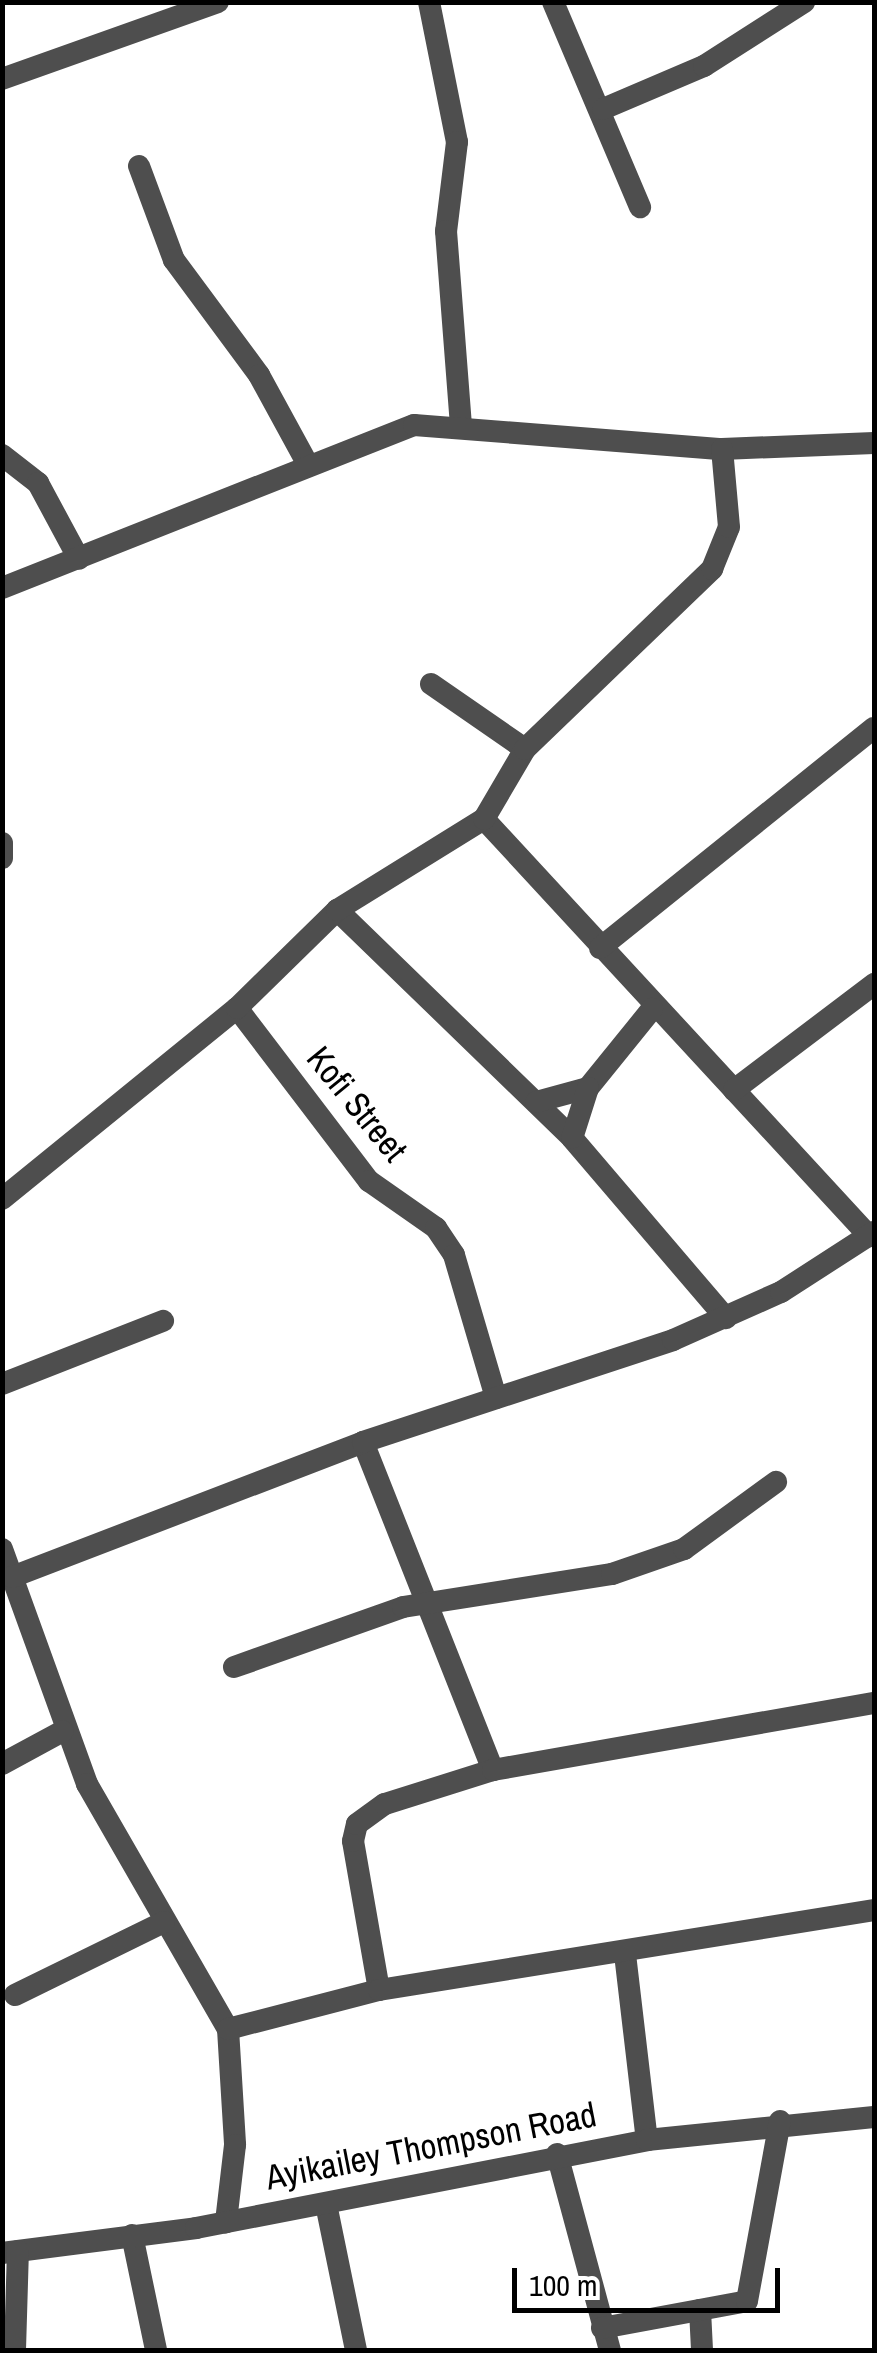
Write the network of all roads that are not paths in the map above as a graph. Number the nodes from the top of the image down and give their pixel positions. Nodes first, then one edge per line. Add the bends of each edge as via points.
1 (218, 2) edge
2 (429, 2) edge
3 (552, 2) edge
4 (804, 2) edge
5 (2, 80) edge
6 (603, 108) junction
7 (139, 166) dead end
8 (640, 208) dead end
9 (461, 424) junction
10 (874, 443) edge
11 (722, 449) junction
12 (2, 454) edge
13 (308, 465) junction
14 (79, 559) junction
15 (2, 588) edge
16 (431, 684) dead end
17 (874, 728) edge
18 (525, 749) junction
19 (484, 819) junction
20 (2, 843) edge
21 (2, 858) edge
22 (338, 910) junction
23 (600, 948) junction
24 (874, 984) edge
25 (237, 1008) junction
26 (652, 1009) junction
27 (588, 1088) junction
28 (734, 1090) junction
29 (536, 1102) junction
30 (572, 1138) junction
31 (2, 1198) edge
32 (872, 1234) edge
33 (726, 1318) junction
34 (162, 1321) dead end
35 (2, 1384) edge
36 (496, 1398) junction
37 (363, 1442) junction
38 (776, 1482) dead end
39 (2, 1549) edge
40 (12, 1577) junction
41 (423, 1603) junction
42 (234, 1666) dead end
43 (874, 1704) edge
44 (64, 1731) junction
45 (2, 1764) edge
46 (493, 1770) junction
47 (874, 1910) edge
48 (164, 1922) junction
49 (626, 1954) junction
50 (379, 1990) junction
51 (15, 1995) dead end
52 (228, 2029) junction
53 (874, 2117) edge
54 (780, 2121) junction
55 (647, 2140) junction
56 (557, 2154) junction
57 (326, 2204) junction
58 (226, 2222) junction
59 (132, 2234) junction
60 (10, 2252) edge
61 (700, 2310) junction
62 (11, 2339) edge
63 (606, 2339) edge
64 (156, 2350) edge
65 (356, 2350) edge
66 (702, 2350) edge

1 - 5 street
2 - 9 street via 457,142 446,231
3 - 6 street
4 - 6 street via 704,66
6 - 8 street
7 - 13 street via 174,260 259,375
9 - 11 street
9 - 13 street via 384,432
10 - 11 street
11 - 18 street via 729,526 712,569
12 - 14 street via 38,483
13 - 14 street
14 - 15 street
16 - 18 street
17 - 23 street
18 - 19 street
19 - 22 street
19 - 23 street
20 - 21 street
22 - 25 street
22 - 29 street
23 - 26 street
24 - 28 street
25 - 31 street
25 - 36 street, Kofi Street via 369,1180 436,1228 454,1255
26 - 27 street
26 - 28 street
27 - 29 street
27 - 30 street
28 - 32 street
29 - 30 street
30 - 33 street
32 - 33 street
33 - 36 street
34 - 35 street
36 - 37 street
37 - 40 street
37 - 41 street
38 - 41 street via 684,1550 612,1574
39 - 40 street
40 - 44 street
41 - 42 street
41 - 46 street
43 - 46 street
44 - 45 street
44 - 48 street
46 - 50 street via 385,1804 357,1824
47 - 49 street
48 - 51 street
48 - 52 street
49 - 50 street
49 - 55 street
50 - 52 street
52 - 58 street via 235,2145
53 - 54 street, Ayikailey Thompson Road
54 - 55 street, Ayikailey Thompson Road
54 - 61 street via 755,2288 747,2302
55 - 56 street, Ayikailey Thompson Road
56 - 57 street, Ayikailey Thompson Road
56 - 63 street
57 - 58 street, Ayikailey Thompson Road
57 - 65 street
58 - 59 street, Ayikailey Thompson Road
59 - 60 street, Ayikailey Thompson Road
59 - 64 street
60 - 62 street
61 - 63 street
61 - 66 street

